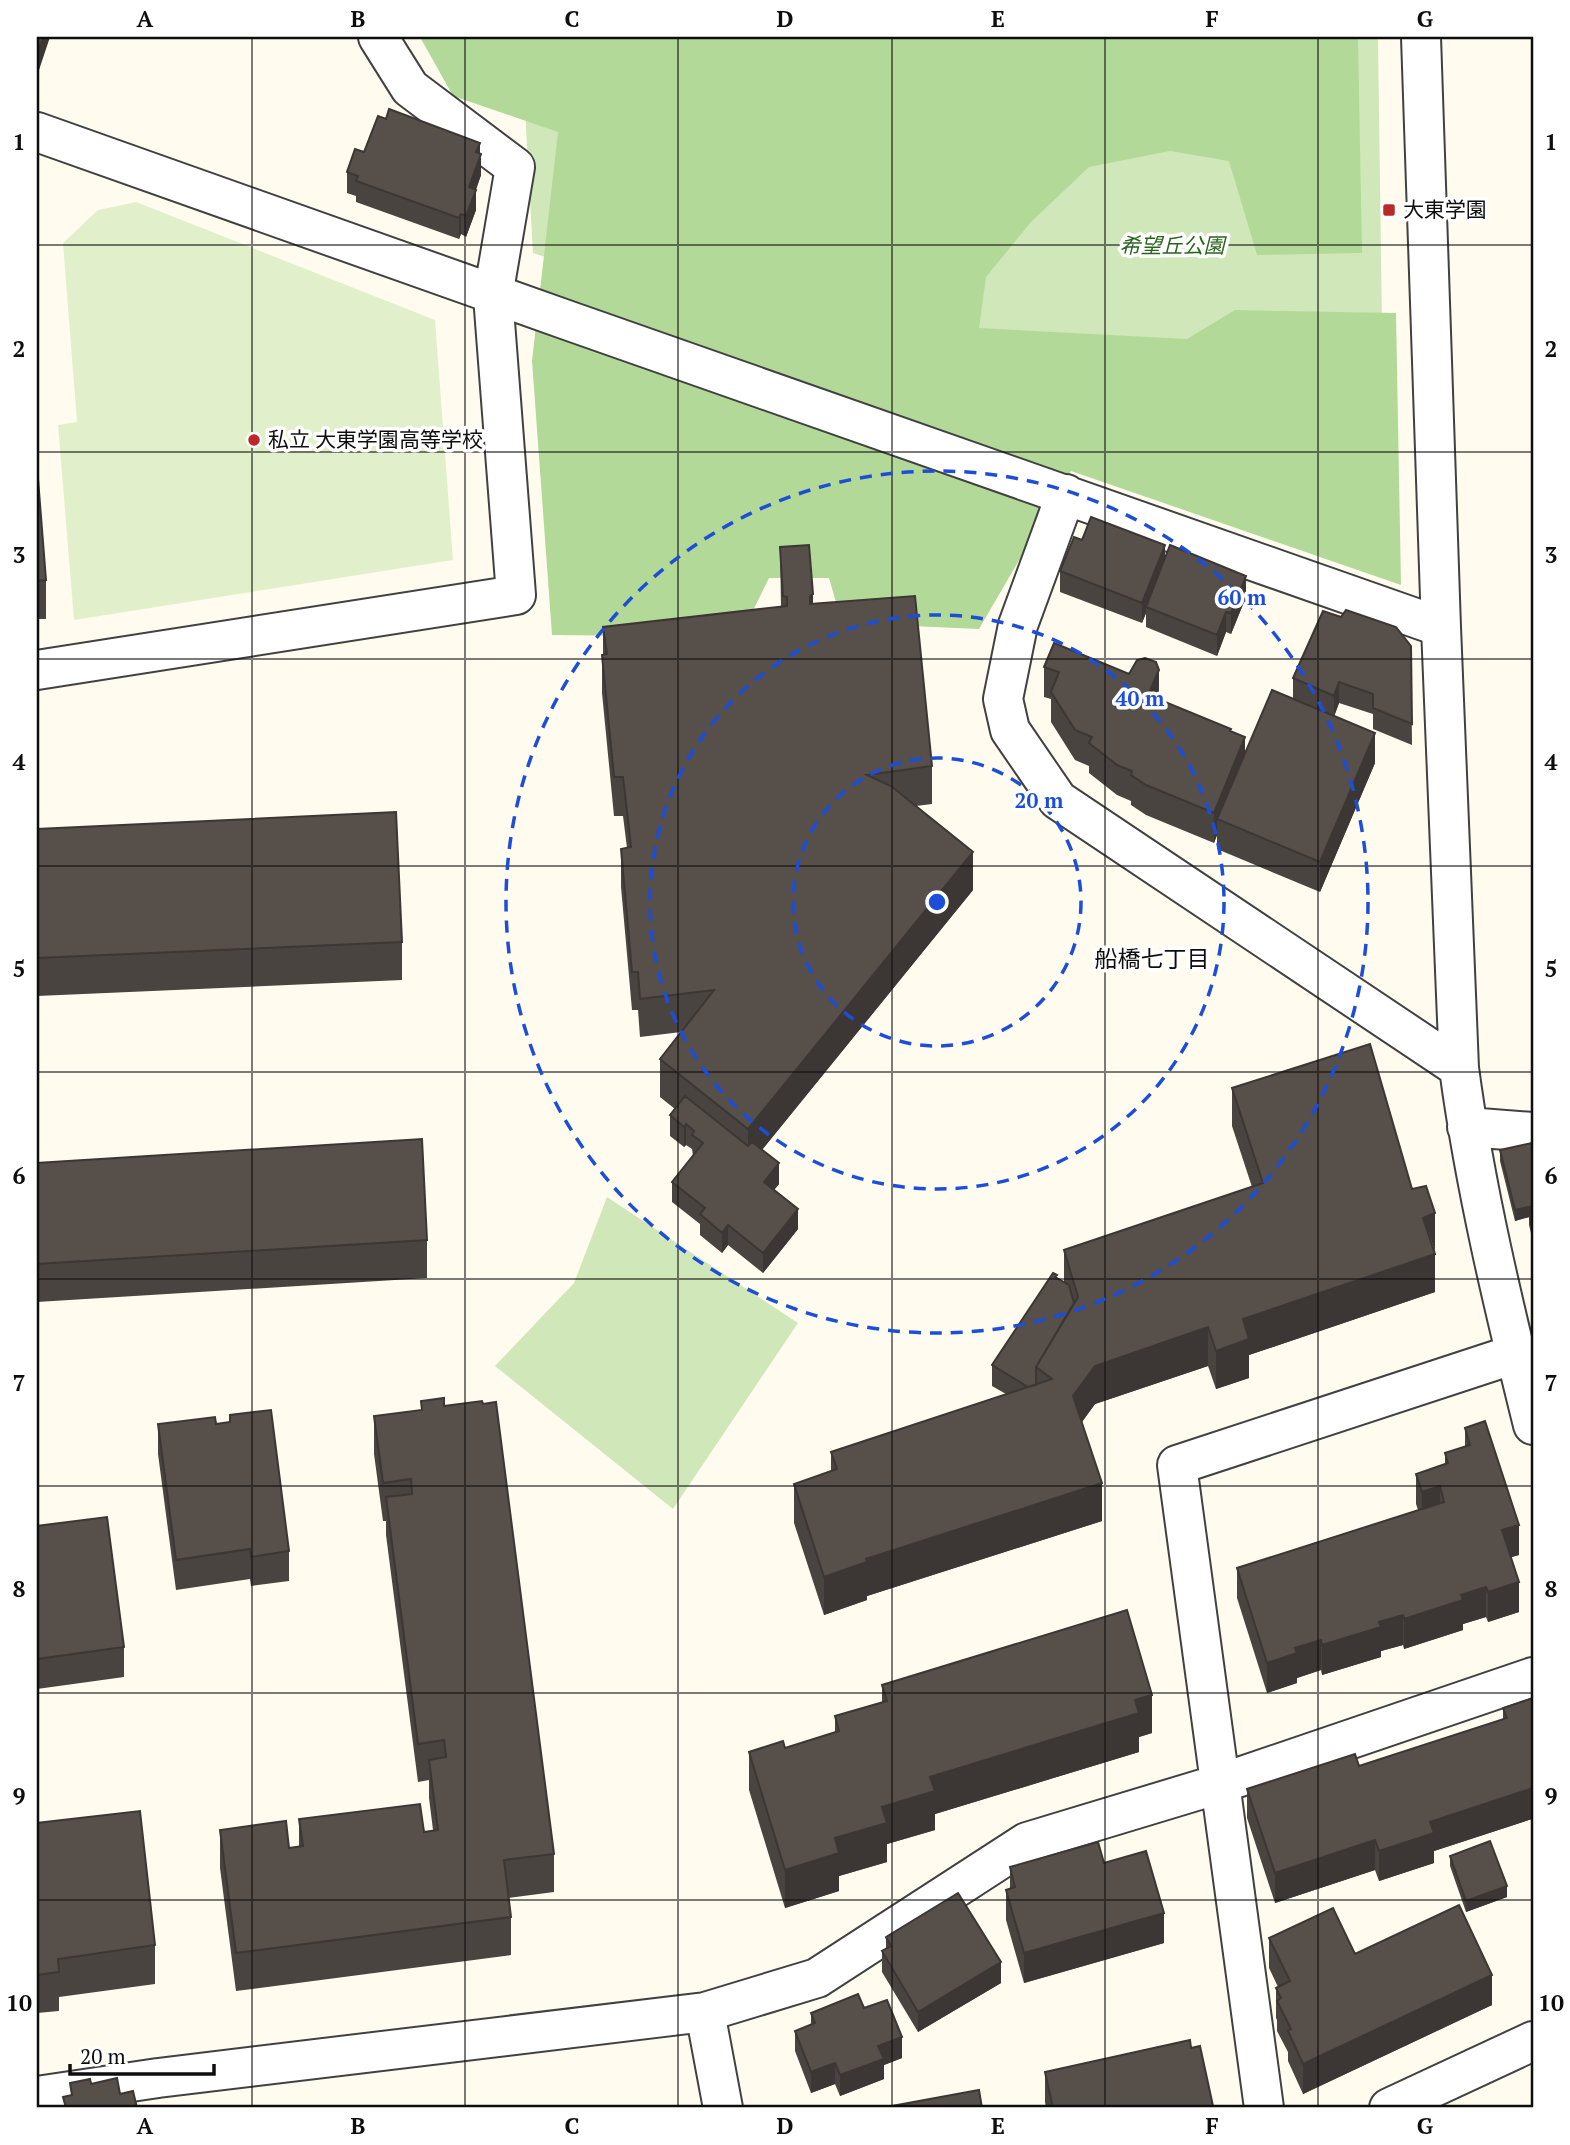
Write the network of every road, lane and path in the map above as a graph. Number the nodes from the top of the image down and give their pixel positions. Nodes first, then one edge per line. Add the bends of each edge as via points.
1 (378, 37) edge
2 (1421, 37) edge
3 (37, 132) edge
4 (492, 296) junction
5 (1066, 494) junction
6 (1441, 627) junction
7 (37, 670) edge
8 (1459, 1068) junction
9 (1467, 1127) junction
10 (1533, 1132) edge
11 (1515, 1354) junction
12 (1533, 1425) edge
13 (1533, 1677) edge
14 (1219, 1784) junction
15 (705, 2012) junction
16 (1533, 2040) edge
17 (161, 2093) edge
18 (37, 2096) edge
19 (723, 2108) edge
20 (1264, 2108) edge
21 (1389, 2108) edge

1 - 4 street via 410,88 515,167
2 - 6 street
3 - 4 street
4 - 5 street
4 - 7 street via 516,595
5 - 6 street
5 - 8 street via 1018,625 1003,699 1010,730 1058,800
6 - 8 street
8 - 9 street
9 - 10 street
9 - 11 street
11 - 12 street
11 - 14 street via 1177,1465
13 - 14 street
14 - 15 street via 1027,1842 817,1978
14 - 20 street
15 - 17 street
15 - 19 street
16 - 21 street
17 - 18 street

